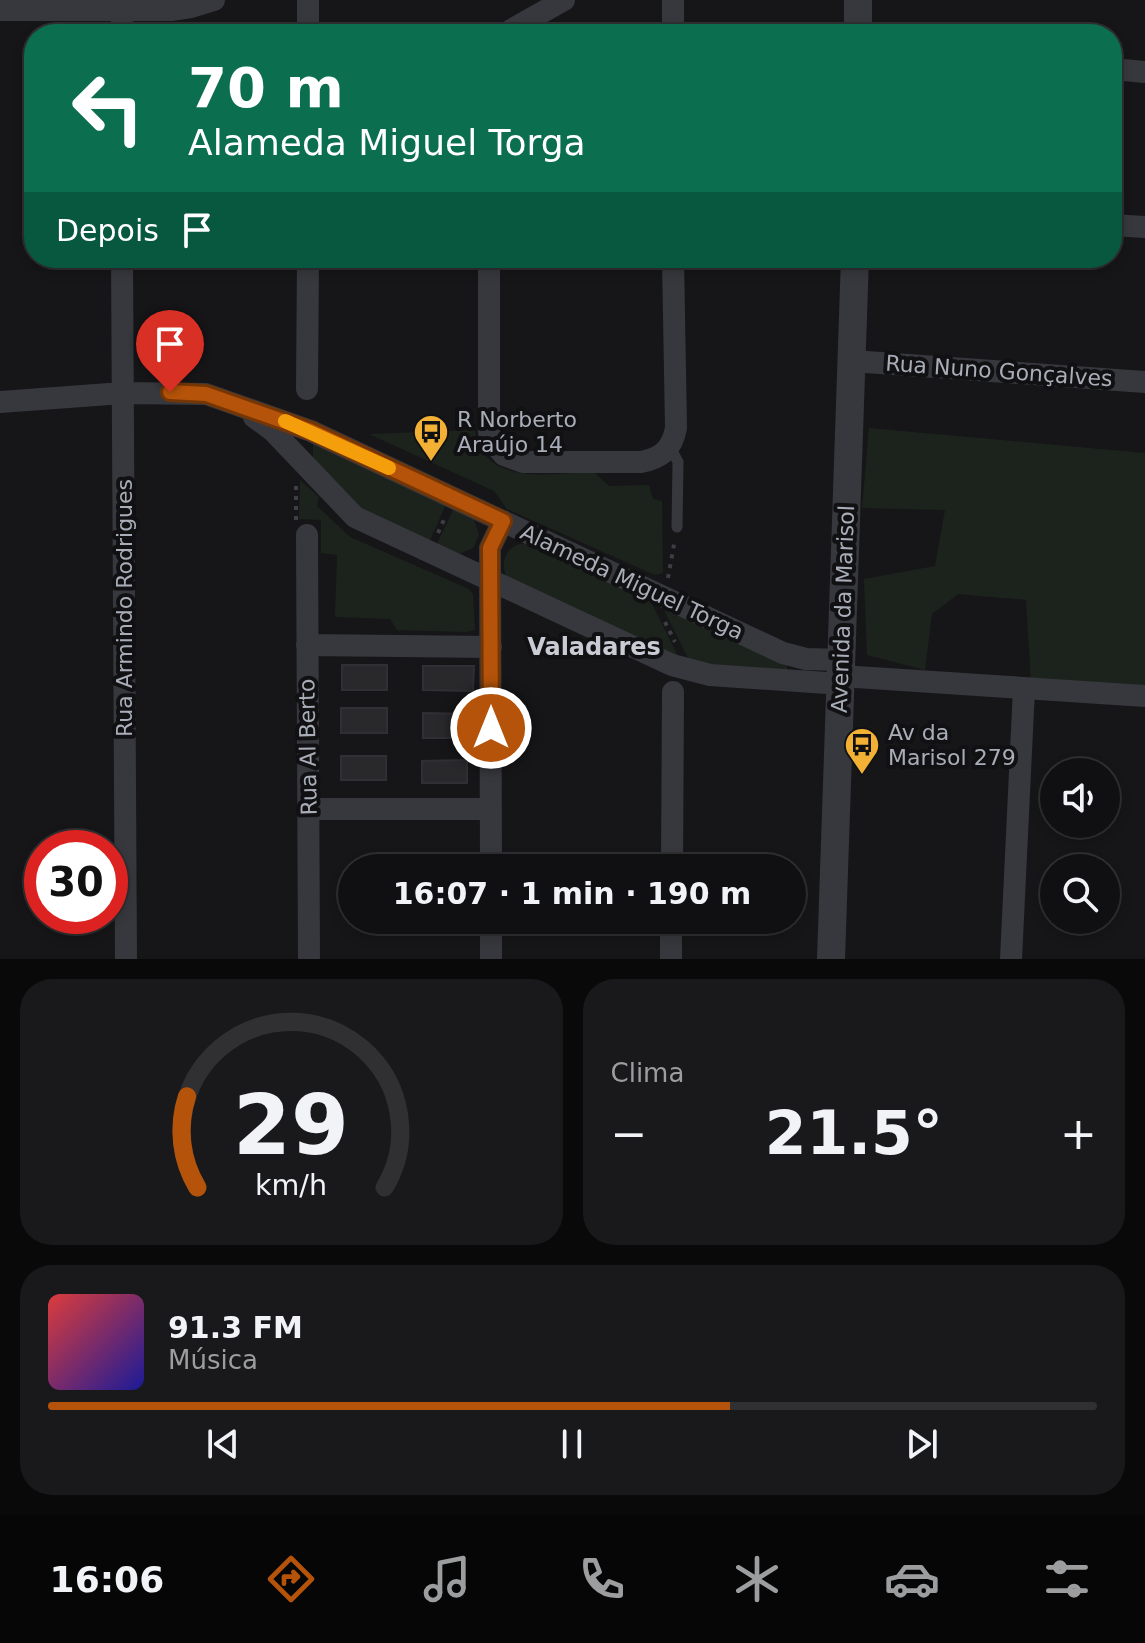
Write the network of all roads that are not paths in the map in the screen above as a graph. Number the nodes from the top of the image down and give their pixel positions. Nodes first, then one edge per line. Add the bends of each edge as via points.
1 (214, 0) edge
2 (308, 0) edge
3 (564, 0) edge
4 (673, 0) edge
5 (858, 0) edge
6 (122, 5) edge
7 (0, 10) edge
8 (308, 24) edge
9 (522, 24) edge
10 (673, 24) edge
11 (858, 24) edge
12 (1122, 70) edge
13 (1145, 72) edge
14 (1122, 226) edge
15 (1145, 227) edge
16 (122, 268) edge
17 (308, 268) edge
18 (489, 268) edge
19 (673, 268) edge
20 (855, 268) edge
21 (852, 361) junction
22 (1145, 382) edge
23 (307, 389) dead end
24 (123, 393) junction
25 (206, 394) junction
26 (0, 402) edge
27 (670, 447) junction
28 (503, 521) junction
29 (677, 527) road end
30 (307, 535) dead end
31 (490, 581) junction
32 (307, 645) junction
33 (491, 647) junction
34 (841, 673) junction
35 (1024, 689) junction
36 (673, 692) dead end
37 (1145, 696) edge
38 (309, 809) junction
39 (491, 809) junction
40 (491, 854) edge
41 (672, 854) edge
42 (491, 934) edge
43 (671, 934) edge
44 (126, 959) edge
45 (309, 959) edge
46 (491, 959) edge
47 (671, 959) edge
48 (831, 959) edge
49 (1011, 959) edge

1 - 6 street via 171,10
2 - 8 street
3 - 9 street
4 - 10 street
5 - 11 street
6 - 7 street
12 - 13 street
14 - 15 street
16 - 24 street, Rua Armindo Rodrigues
17 - 23 street
18 - 27 street via 489,432 497,448 523,462 641,462
19 - 27 street via 676,428
20 - 21 street, Avenida da Marisol
21 - 22 street, Rua Nuno Gonçalves
21 - 34 street, Avenida da Marisol
24 - 25 street, Alameda Miguel Torga
24 - 26 street, Alameda Miguel Torga
24 - 44 street, Rua Armindo Rodrigues
25 - 28 street, Alameda Miguel Torga via 311,431
25 - 31 street, Alameda Miguel Torga via 272,430 355,517
27 - 29 lane via 678,462
28 - 31 street via 490,548
28 - 34 street, Alameda Miguel Torga via 783,653
30 - 32 street, Rua Al Berto
31 - 33 street
31 - 34 street, Alameda Miguel Torga via 682,668 710,675
32 - 33 street
32 - 38 street, Rua Al Berto
33 - 39 street
34 - 35 street
34 - 48 street, Avenida da Marisol
35 - 37 street
35 - 49 street
36 - 41 street
38 - 39 street
38 - 45 street, Rua Al Berto
39 - 40 street
42 - 46 street
43 - 47 street

